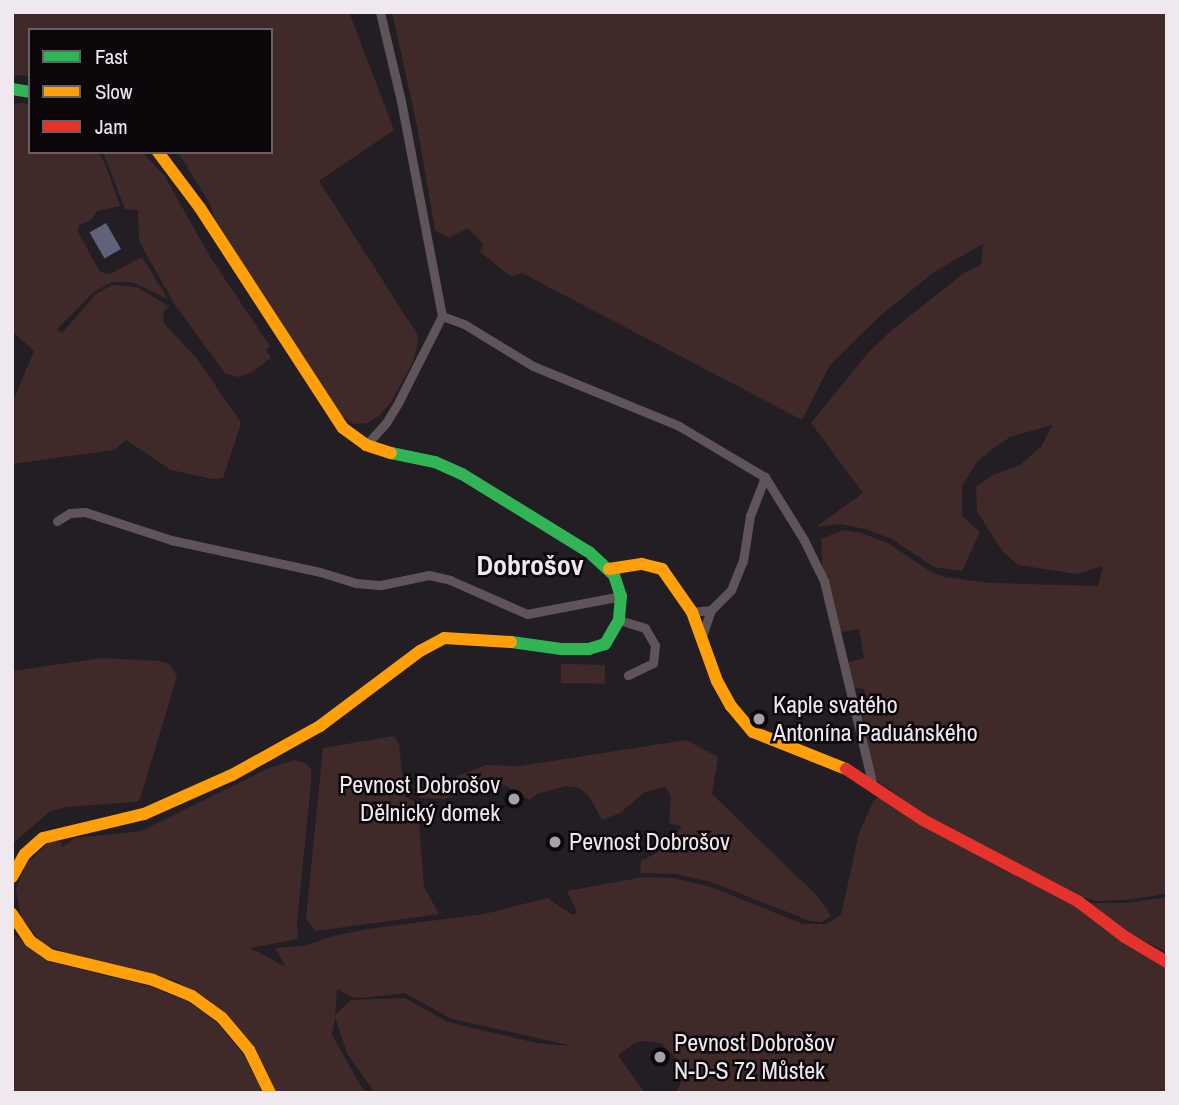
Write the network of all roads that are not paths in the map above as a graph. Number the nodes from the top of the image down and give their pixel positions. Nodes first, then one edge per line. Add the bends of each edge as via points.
1 (380, 12) edge
2 (160, 154) edge
3 (442, 316) junction
4 (366, 445) junction
5 (765, 477) junction
6 (57, 521) dead end
7 (609, 569) junction
8 (621, 596) junction
9 (711, 610) junction
10 (692, 612) junction
11 (620, 620) junction
12 (702, 636) junction
13 (628, 675) dead end
14 (872, 783) junction
15 (12, 877) edge
16 (12, 914) edge
17 (1167, 962) edge
18 (270, 1093) edge

1 - 3 street
2 - 4 street via 200,208 335,420
3 - 4 street via 399,401
3 - 5 street via 464,324 533,366 679,426
4 - 7 street via 435,462 462,474
5 - 9 street via 750,516 737,577
5 - 14 street via 824,581
6 - 8 street via 70,513 85,512 171,540 356,583 381,585 429,575 527,614
7 - 8 street
7 - 10 street via 642,564 662,569
8 - 11 street
9 - 10 street
9 - 12 street
10 - 12 street
11 - 13 street via 645,628 655,645 653,663
11 - 15 street via 605,644 589,649 444,638 301,738 232,775 144,814 43,838 25,854
12 - 14 street via 717,681 753,732 825,759
14 - 17 street via 923,820 1079,902
16 - 18 street via 30,941 50,955 153,980 192,996 222,1018 249,1050

